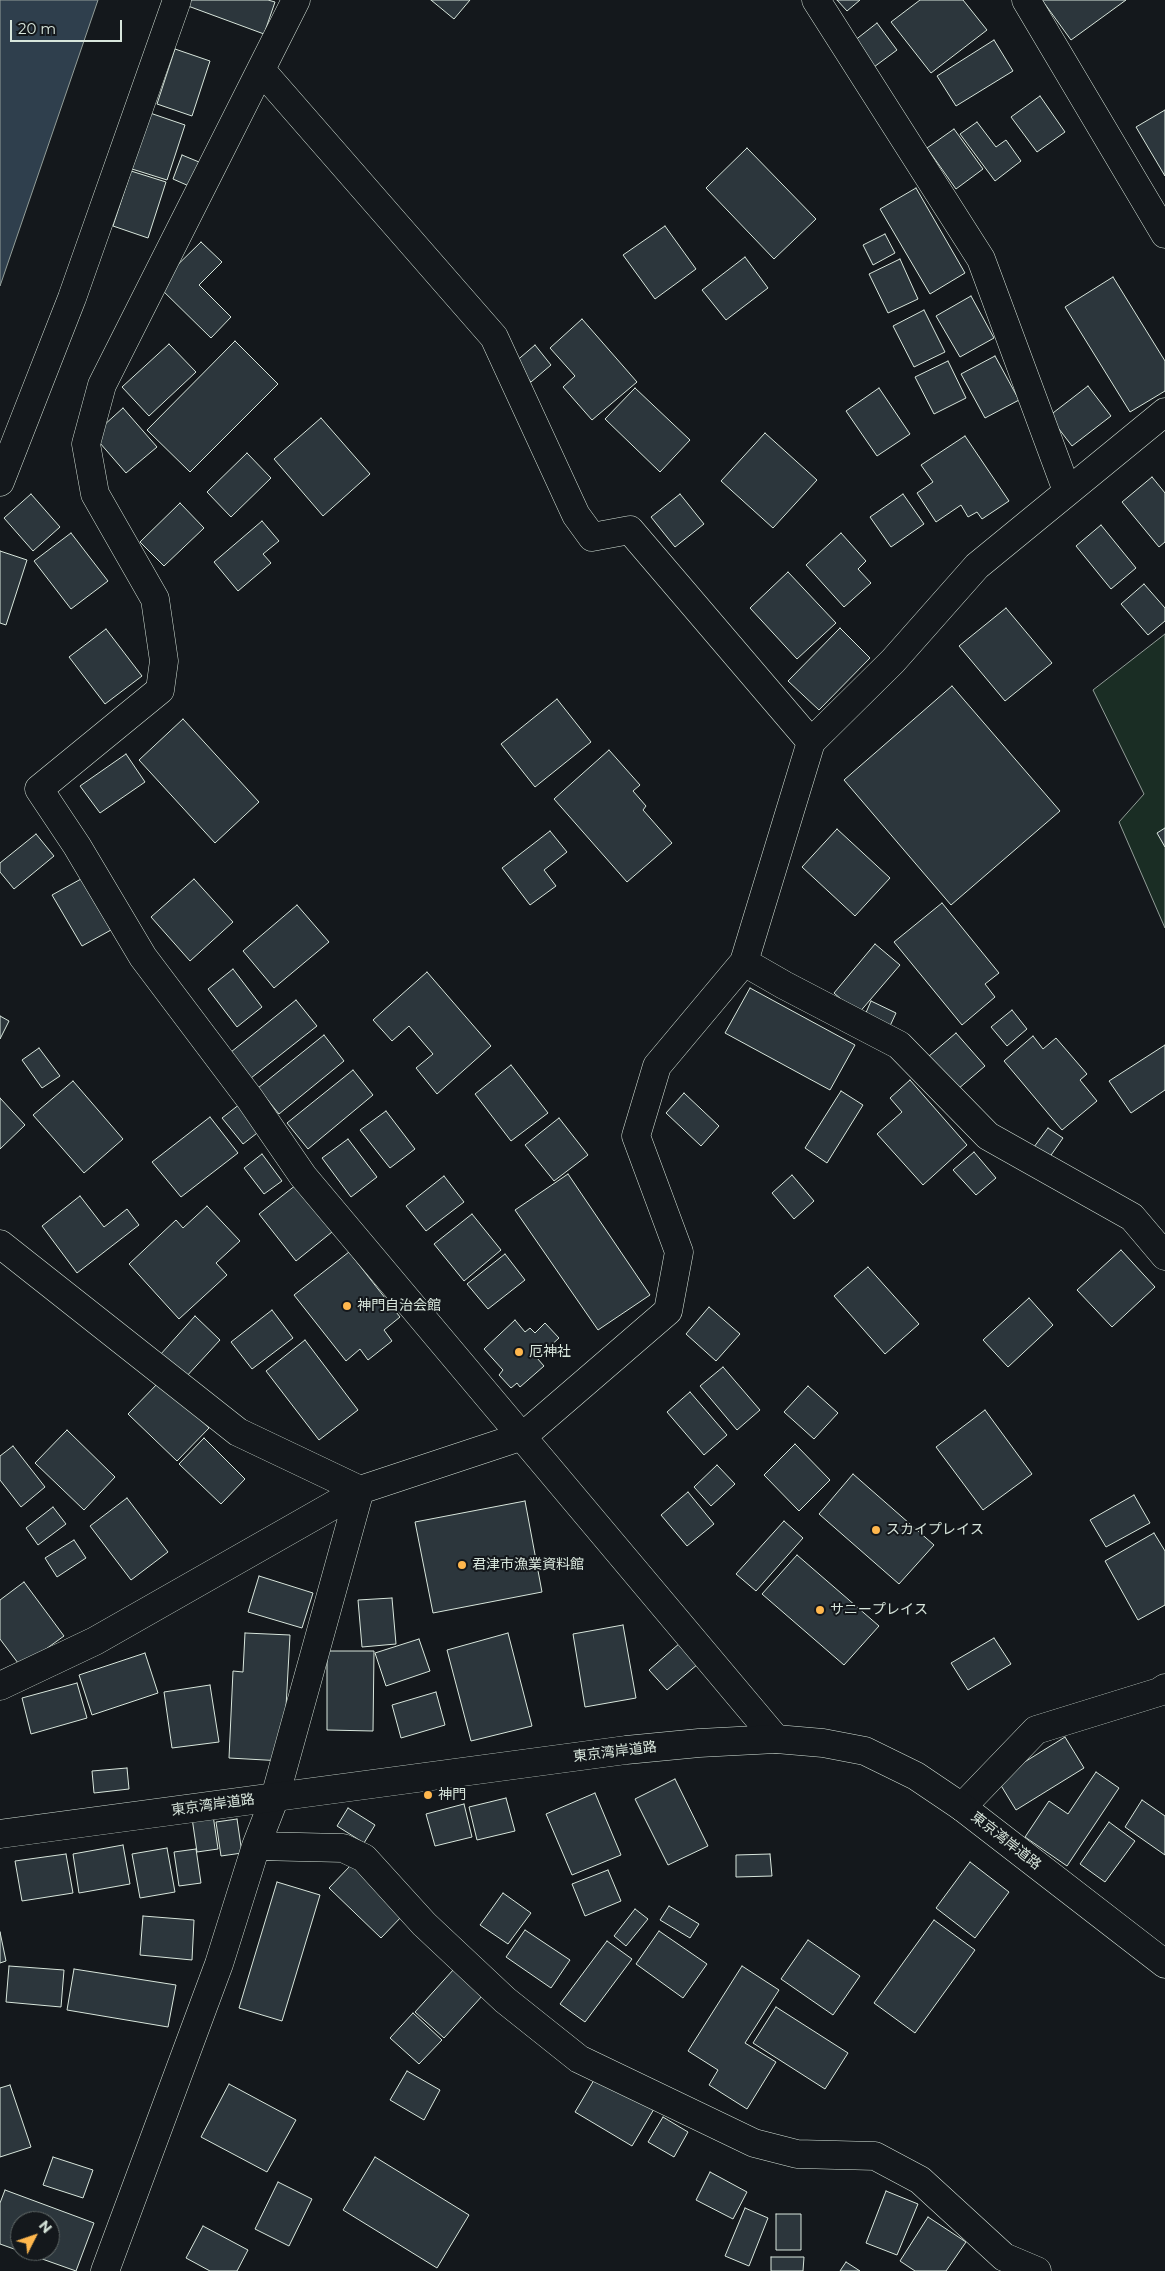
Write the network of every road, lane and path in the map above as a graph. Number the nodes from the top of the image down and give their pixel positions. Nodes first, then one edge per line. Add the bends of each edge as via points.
1 (177, 0) edge
2 (296, 0) edge
3 (816, 0) edge
4 (1026, 0) edge
5 (262, 71) junction
6 (1165, 234) edge
7 (1165, 412) edge
8 (0, 482) edge
9 (1067, 492) junction
10 (811, 742) junction
11 (744, 962) junction
12 (0, 1244) edge
13 (1165, 1256) edge
14 (523, 1436) junction
15 (360, 1490) junction
16 (0, 1686) edge
17 (1165, 1688) edge
18 (776, 1739) junction
19 (275, 1797) junction
20 (962, 1807) junction
21 (0, 1834) edge
22 (256, 1846) junction
23 (1165, 1964) edge
24 (105, 2271) edge
25 (1038, 2271) edge

1 - 8 main road via 72,298
2 - 5 main road
3 - 9 main road via 981,259
4 - 6 main road
5 - 10 main road via 494,337 576,515 592,537 630,530
5 - 14 main road via 102,385 86,444 95,494 155,599 164,661 160,690 40,790 144,957 303,1176
7 - 9 main road
9 - 10 main road via 977,566 893,660
10 - 11 main road
11 - 13 main road via 899,1045 988,1136 1132,1217
11 - 14 main road via 657,1066 636,1136 679,1252 668,1311
12 - 15 main road via 238,1432
14 - 15 main road
14 - 18 main road
15 - 16 main road via 95,1641
15 - 19 main road
17 - 20 main road via 1036,1730
18 - 19 main road, 東京湾岸道路 via 626,1750
18 - 20 main road, 東京湾岸道路 via 865,1751 916,1776
19 - 21 main road, 東京湾岸道路
19 - 22 main road
20 - 23 main road, 東京湾岸道路
22 - 24 main road via 219,1964
22 - 25 main road via 343,1848 364,1858 424,1924 491,1988 578,2059 754,2143 798,2154 875,2156 920,2180 1004,2257

